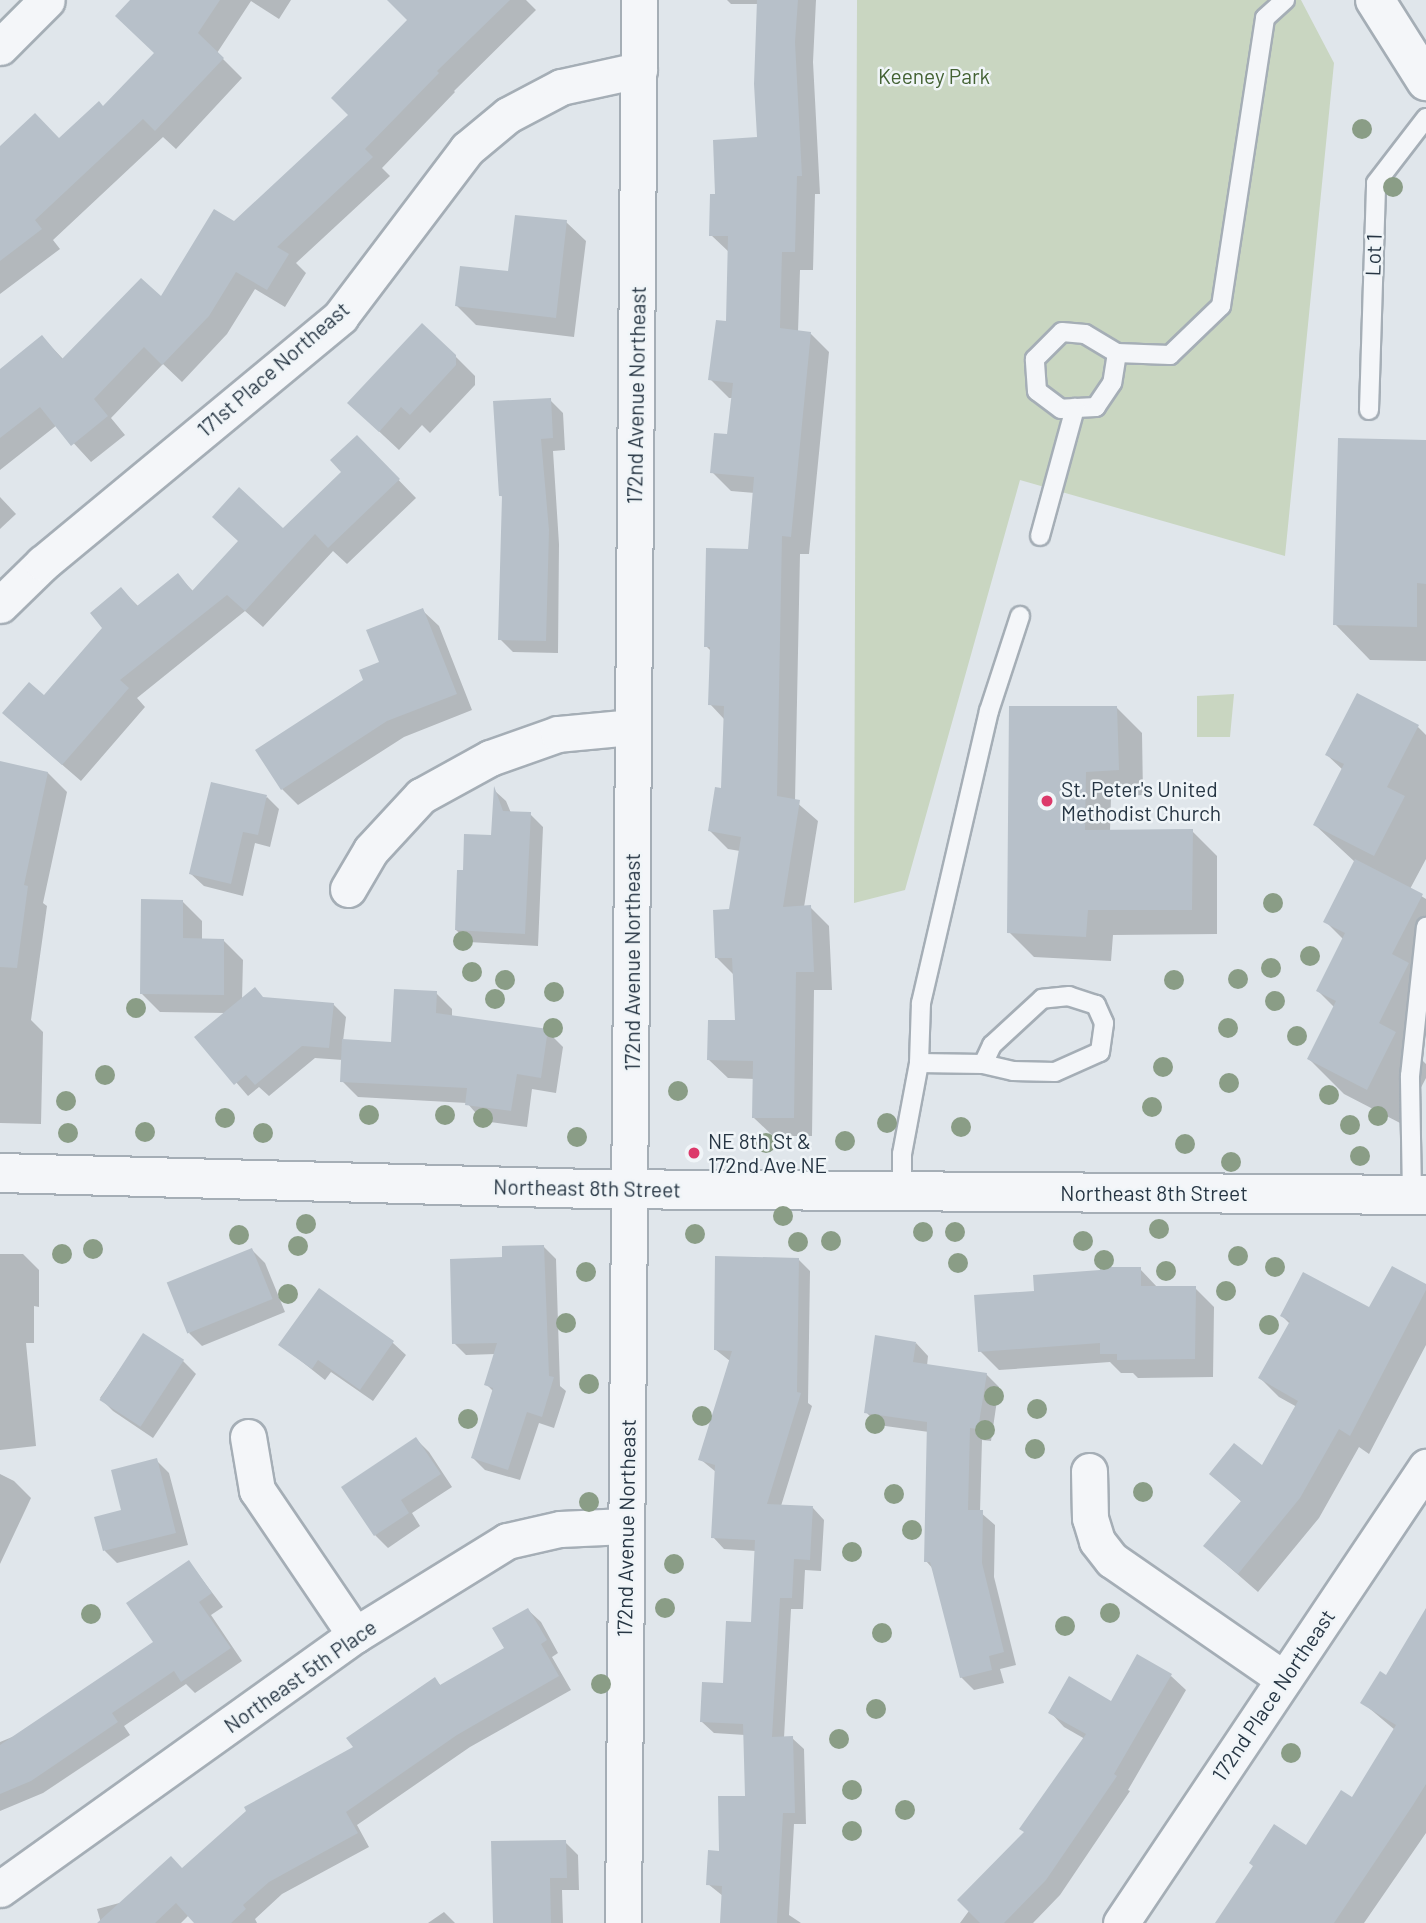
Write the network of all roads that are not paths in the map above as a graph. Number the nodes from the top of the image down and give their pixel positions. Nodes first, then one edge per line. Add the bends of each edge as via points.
1 (47, 0) edge
2 (639, 0) edge
3 (1285, 0) edge
4 (1375, 0) edge
5 (0, 47) edge
6 (639, 70) junction
7 (1426, 81) edge
8 (1426, 118) edge
9 (1117, 353) junction
10 (1075, 408) junction
11 (1368, 410) dead end
12 (1040, 536) dead end
13 (0, 605) edge
14 (1020, 616) dead end
15 (632, 727) junction
16 (348, 889) dead end
17 (1426, 927) edge
18 (919, 1063) junction
19 (983, 1064) junction
20 (0, 1173) edge
21 (630, 1189) junction
22 (902, 1191) junction
23 (1419, 1195) edge
24 (248, 1437) dead end
25 (1426, 1467) edge
26 (1089, 1471) dead end
27 (626, 1526) junction
28 (355, 1635) junction
29 (1284, 1679) junction
30 (0, 1889) edge
31 (623, 1923) edge
32 (1121, 1923) edge

1 - 5 street
2 - 6 street, 172nd Avenue Northeast
3 - 9 lane via 1265,18 1221,306 1170,355
4 - 7 street
6 - 13 street, 171st Place Northeast via 561,88 508,116 467,149 340,317 43,563
6 - 15 street, 172nd Avenue Northeast
8 - 11 lane, Lot 1 via 1376,183
9 - 10 lane via 1112,383 1096,407
9 - 10 lane via 1085,334 1062,331 1035,359 1037,391 1061,409
10 - 12 lane
14 - 18 lane via 989,711 921,1003
15 - 16 street via 558,734 490,758 421,796 371,850
15 - 21 street, 172nd Avenue Northeast
17 - 23 lane via 1410,1076
18 - 19 lane
18 - 22 lane via 902,1154
19 - 19 lane via 1013,1071 1055,1072 1100,1052 1104,1023 1096,1005 1069,996 1042,999 992,1045
20 - 21 street, Northeast 8th Street
21 - 22 street, Northeast 8th Street
21 - 27 street, 172nd Avenue Northeast
22 - 23 street, Northeast 8th Street
24 - 28 street via 257,1490
25 - 29 street, 172nd Place Northeast
26 - 29 street via 1090,1518 1097,1541 1112,1560
27 - 28 street, Northeast 5th Place via 560,1529 507,1541
27 - 31 street, 172nd Avenue Northeast
28 - 30 street, Northeast 5th Place
29 - 32 street, 172nd Place Northeast

